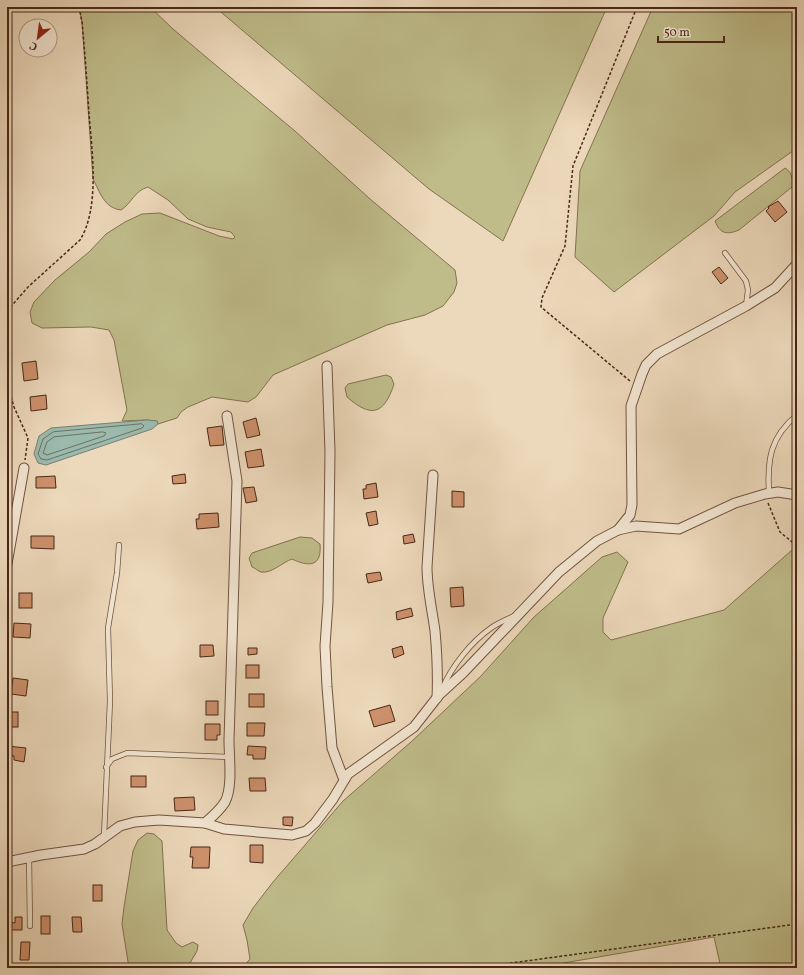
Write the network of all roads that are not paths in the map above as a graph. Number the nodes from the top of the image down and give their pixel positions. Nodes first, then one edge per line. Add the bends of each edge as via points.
1 (725, 252) dead end
2 (797, 264) edge
3 (746, 306) junction
4 (327, 366) dead end
5 (797, 415) edge
6 (227, 416) dead end
7 (24, 468) road end
8 (433, 475) dead end
9 (767, 494) junction
10 (797, 495) edge
11 (618, 530) junction
12 (119, 545) dead end
13 (7, 564) edge
14 (521, 613) junction
15 (438, 697) junction
16 (229, 757) junction
17 (106, 767) junction
18 (344, 780) junction
19 (205, 823) junction
20 (104, 837) junction
21 (29, 857) junction
22 (7, 862) edge
23 (30, 926) dead end

1 - 3 lane via 746,281
2 - 3 street via 775,288
3 - 11 street via 657,354 646,365 631,406 632,505 630,515
4 - 18 street via 330,452 326,687 332,748
5 - 9 lane via 779,434 772,446
6 - 16 street via 237,481
7 - 13 street
8 - 15 street via 427,573 435,630
9 - 10 street via 778,492
9 - 11 street via 735,503 679,529 636,526
11 - 14 street via 597,541 559,572
12 - 17 lane via 108,628 110,701
14 - 15 street
14 - 15 lane via 491,627 470,647 448,675
15 - 18 street via 414,727 355,768
16 - 17 lane via 127,753 112,759
16 - 19 street via 230,778 227,796 220,808
17 - 20 lane
18 - 19 street via 333,799 306,831 292,835 262,833 224,829
19 - 20 street via 159,820 135,822 120,826
20 - 21 street via 84,849
21 - 22 street
21 - 23 lane

